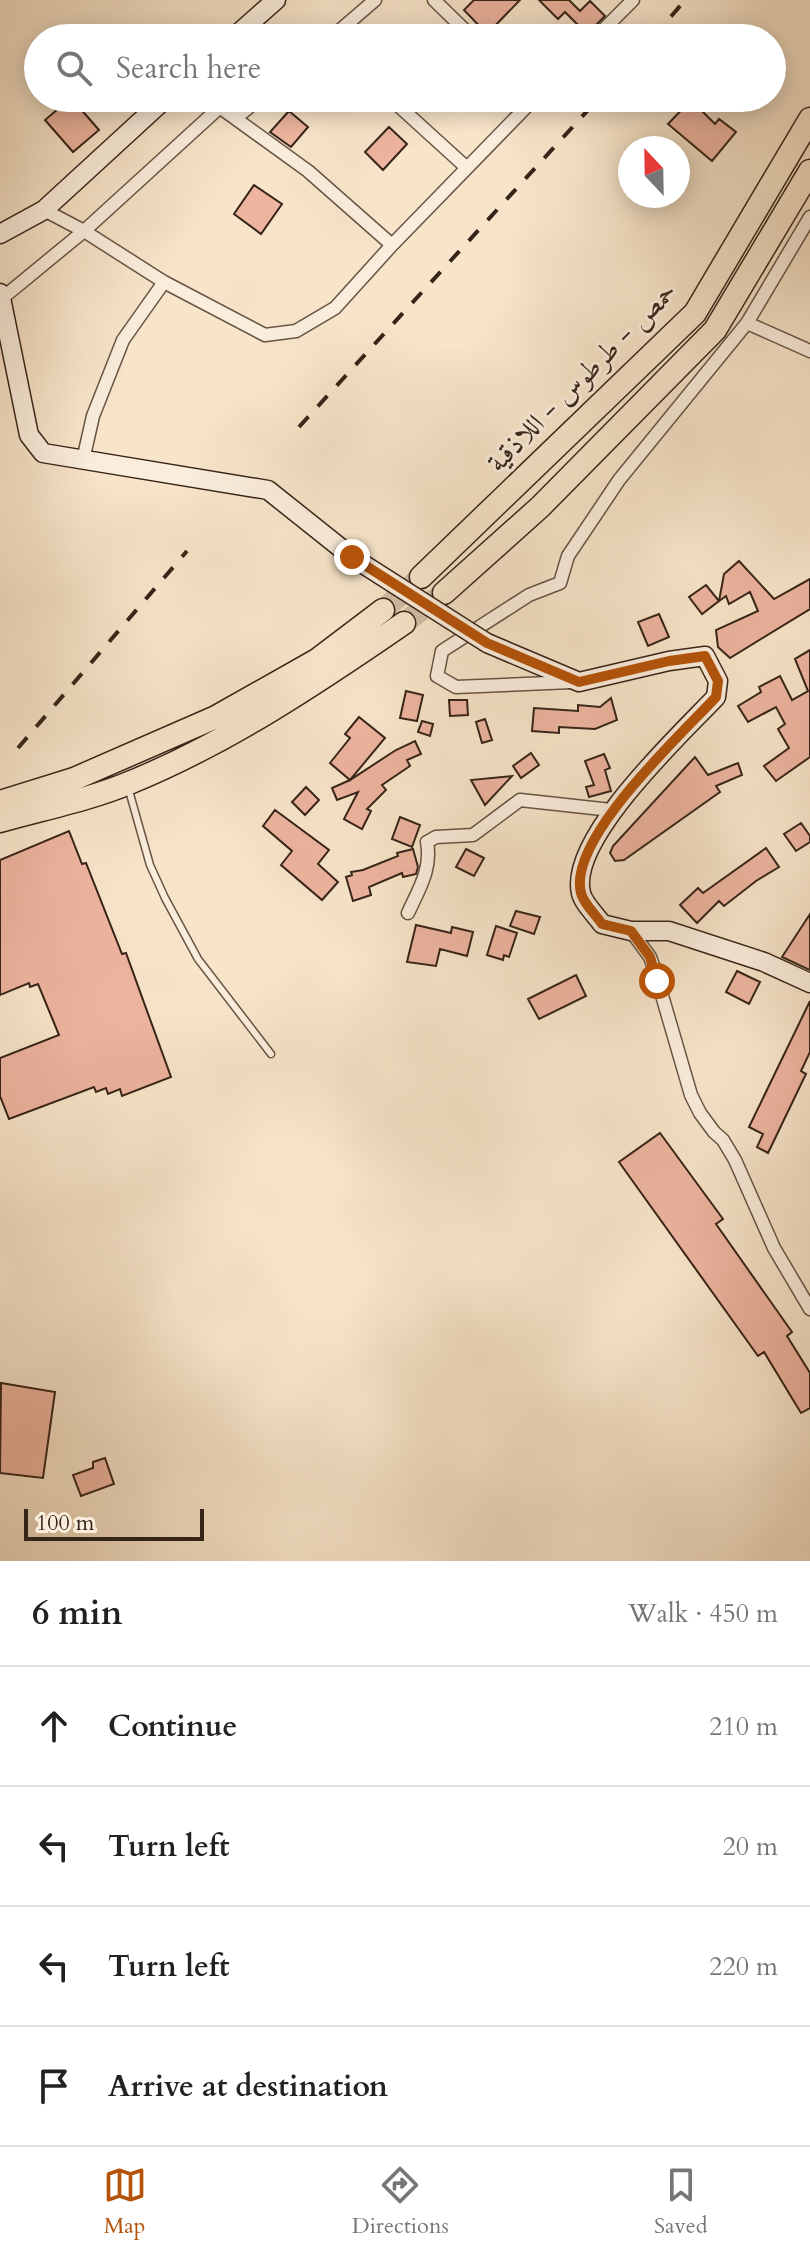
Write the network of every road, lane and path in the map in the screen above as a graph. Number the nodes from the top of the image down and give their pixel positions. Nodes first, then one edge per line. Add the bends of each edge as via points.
1 (276, 0) edge
2 (375, 0) edge
3 (434, 0) edge
4 (633, 0) edge
5 (249, 24) edge
6 (347, 24) edge
7 (459, 24) edge
8 (609, 24) edge
9 (151, 112) edge
10 (215, 112) edge
11 (227, 112) edge
12 (243, 112) edge
13 (405, 112) edge
14 (521, 112) edge
15 (236, 118) junction
16 (810, 119) edge
17 (467, 168) junction
18 (810, 171) edge
19 (44, 210) junction
20 (810, 217) edge
21 (84, 231) junction
22 (0, 234) edge
23 (392, 245) junction
24 (164, 282) junction
25 (0, 297) edge
26 (747, 323) junction
27 (810, 351) edge
28 (83, 460) junction
29 (421, 577) tunnel mouth
30 (444, 593) tunnel mouth
31 (383, 610) tunnel mouth
32 (404, 623) tunnel mouth
33 (579, 682) junction
34 (127, 784) junction
35 (0, 802) edge
36 (611, 810) junction
37 (0, 821) edge
38 (408, 913) dead end
39 (631, 931) junction
40 (810, 983) edge
41 (271, 1054) dead end
42 (810, 1309) edge

1 - 5 main road
2 - 6 street
3 - 7 street
4 - 8 street
9 - 19 main road
10 - 21 street
11 - 15 street
12 - 15 street
13 - 17 street
14 - 17 street
15 - 23 street via 308,171
16 - 29 highway, حمص - طرطوس - اللاذقية via 695,313
17 - 23 street
18 - 30 highway via 715,330 540,507
19 - 21 street
19 - 22 main road
20 - 26 street
21 - 24 street
21 - 25 street
23 - 24 street via 335,308 296,331 265,335
24 - 28 street via 123,340 93,416
25 - 28 main road via 29,435 43,453
26 - 27 street
26 - 33 street via 619,480 568,556 560,583 529,595 442,651 437,676 456,687
28 - 33 main road, bridge via 268,490 352,557 487,643
31 - 35 highway via 317,660 216,717 74,779
32 - 34 highway via 313,686
33 - 36 main road via 705,656 718,681 716,697
34 - 37 highway
34 - 41 lane via 165,898 198,959
36 - 38 street via 520,800 473,835 436,837 427,842 425,877
36 - 39 main road via 581,866 581,894 602,924
39 - 40 main road via 669,931
39 - 42 street via 650,957 691,1095 735,1160 774,1248

